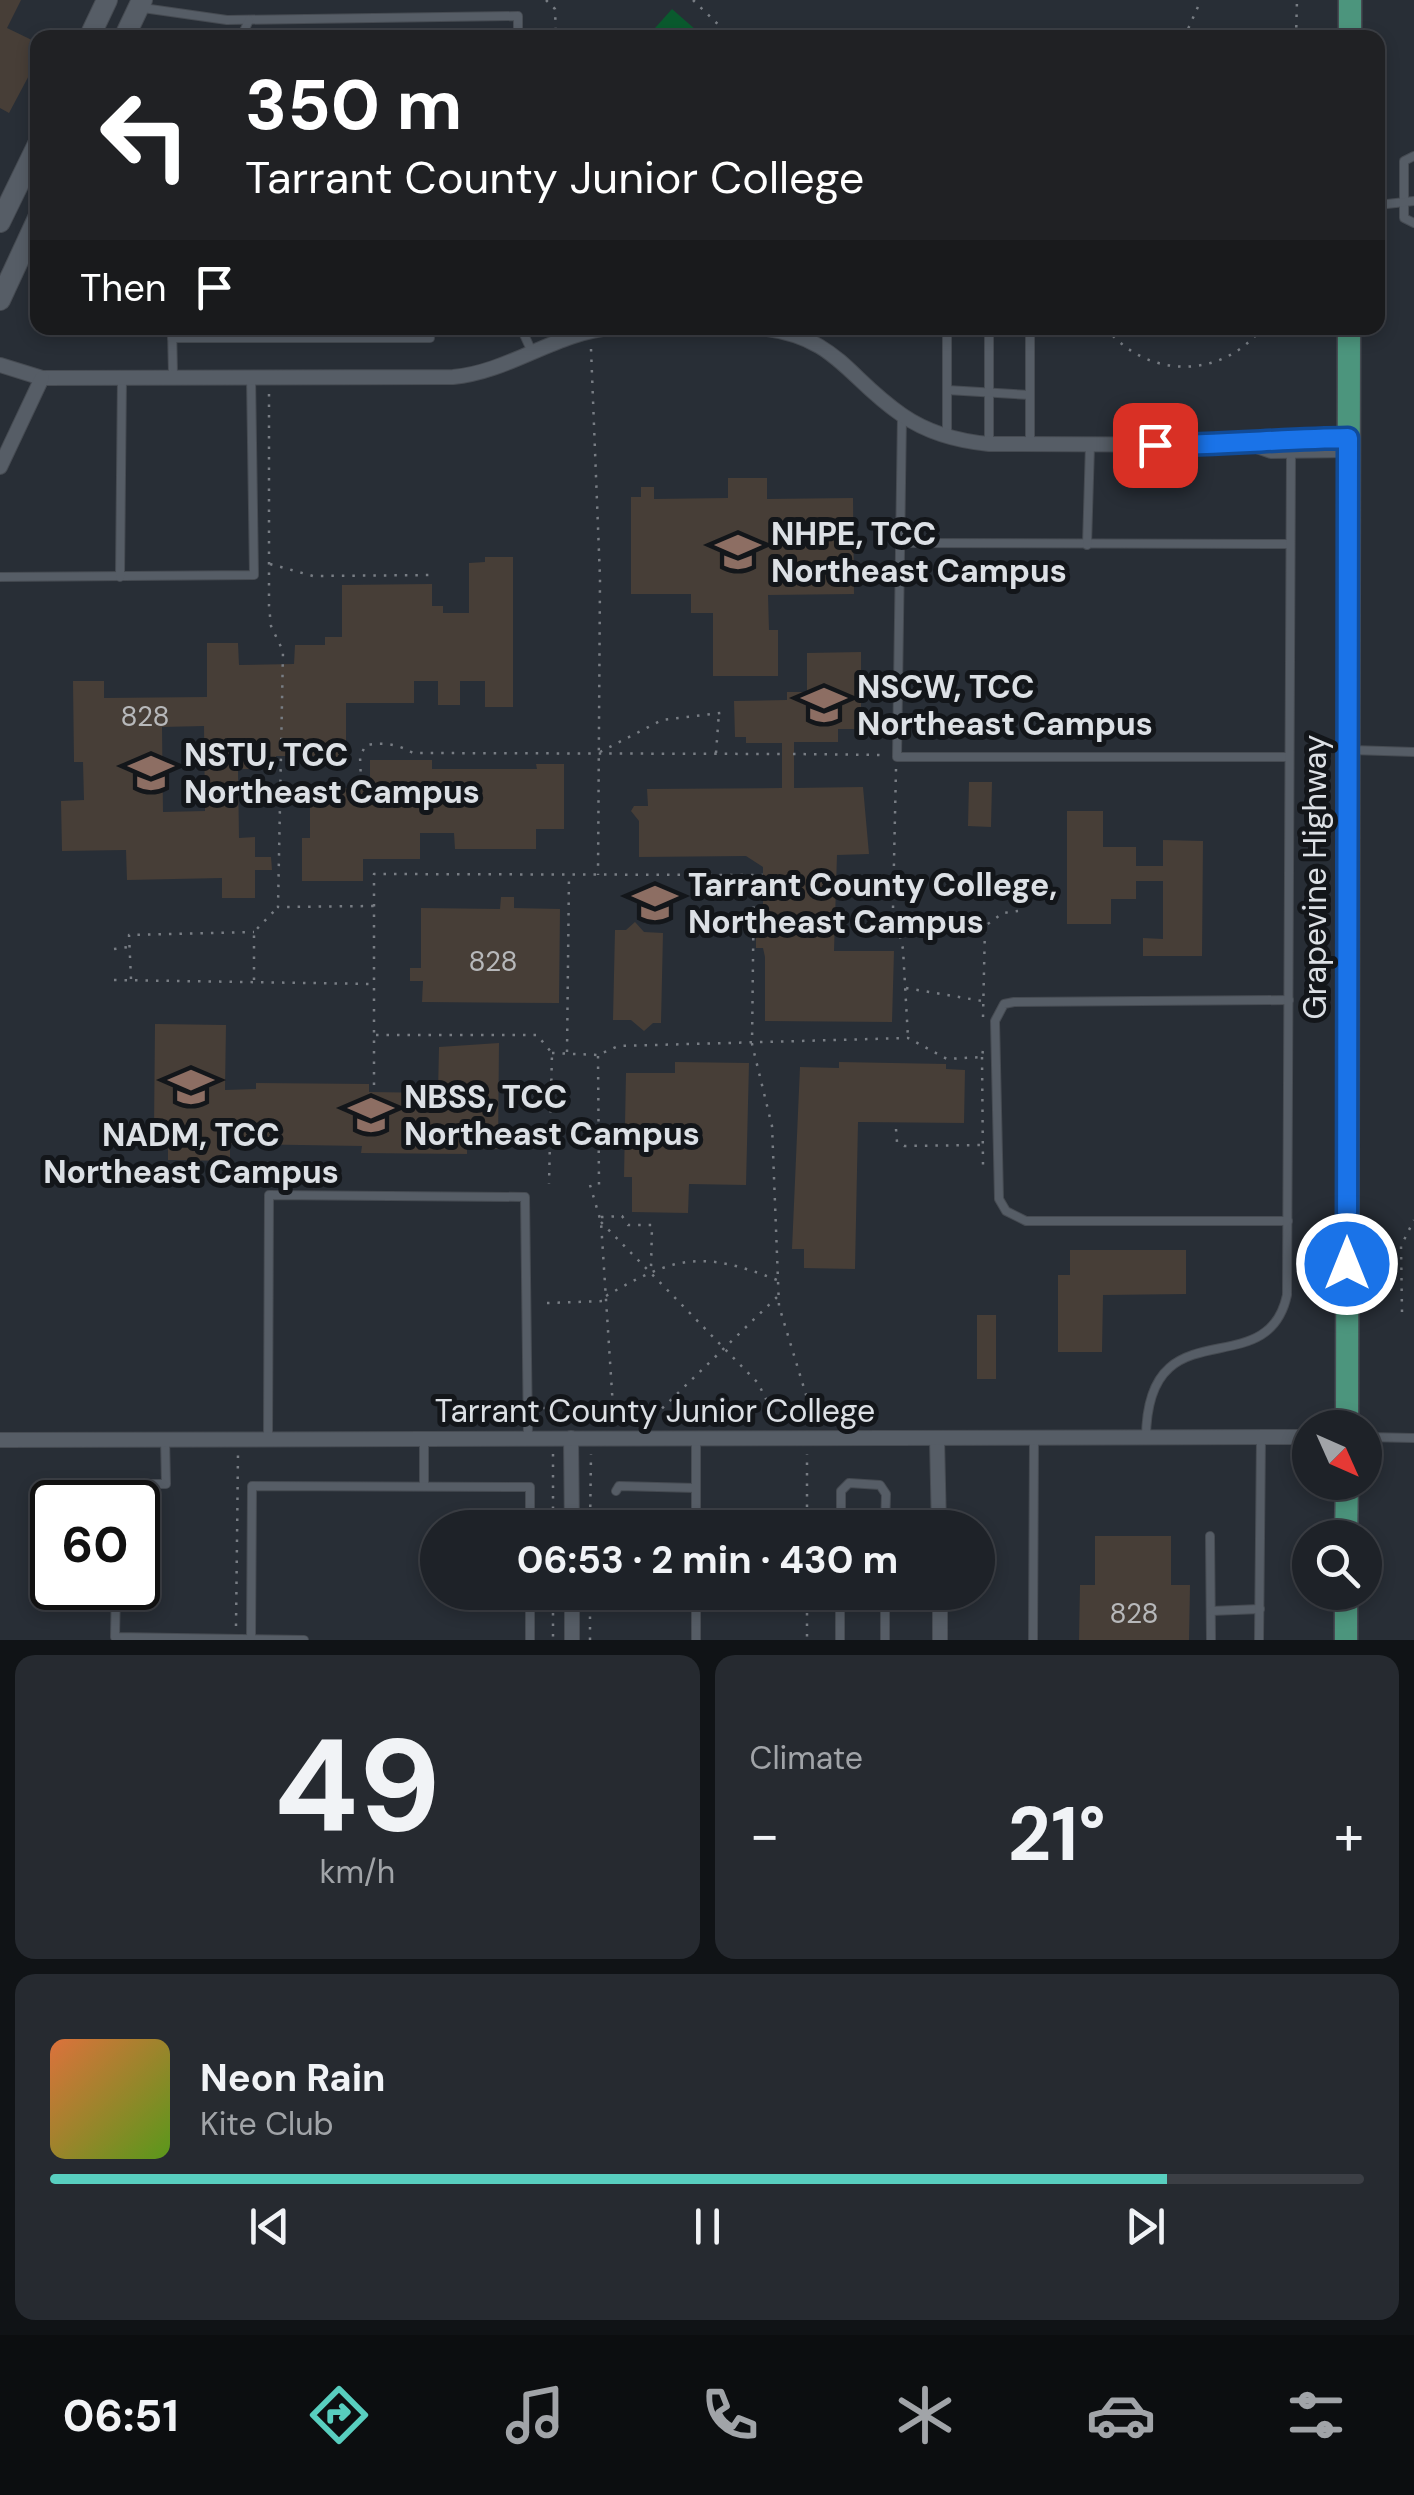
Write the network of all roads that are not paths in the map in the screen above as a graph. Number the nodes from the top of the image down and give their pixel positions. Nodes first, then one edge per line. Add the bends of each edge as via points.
1 (107, 0) edge
2 (1350, 0) edge
3 (140, 4) edge
4 (249, 20) junction
5 (93, 30) edge
6 (128, 30) edge
7 (245, 30) edge
8 (518, 30) edge
9 (1350, 30) edge
10 (1414, 156) edge
11 (30, 160) edge
12 (1414, 201) edge
13 (1402, 202) junction
14 (1385, 204) edge
15 (0, 222) edge
16 (1414, 223) edge
17 (30, 235) edge
18 (0, 300) edge
19 (366, 335) edge
20 (524, 335) edge
21 (579, 335) edge
22 (795, 335) edge
23 (947, 335) edge
24 (989, 335) edge
25 (1030, 335) edge
26 (1349, 335) edge
27 (172, 338) joint
28 (534, 354) junction
29 (4, 363) edge
30 (173, 375) junction
31 (122, 376) junction
32 (251, 376) junction
33 (42, 378) junction
34 (947, 390) junction
35 (989, 394) junction
36 (1030, 395) junction
37 (902, 415) junction
38 (947, 438) junction
39 (989, 444) junction
40 (1348, 444) junction
41 (1030, 445) junction
42 (1090, 445) junction
43 (1253, 445) junction
44 (1290, 451) junction
45 (0, 467) edge
46 (900, 543) junction
47 (1289, 544) junction
48 (1087, 545) junction
49 (0, 577) edge
50 (120, 578) junction
51 (1348, 750) junction
52 (1414, 752) edge
53 (1289, 756) junction
54 (1288, 1000) junction
55 (1288, 1221) junction
56 (1347, 1410) edge
57 (1261, 1437) junction
58 (1292, 1437) edge
59 (1382, 1437) edge
60 (166, 1438) junction
61 (268, 1438) junction
62 (424, 1438) junction
63 (528, 1438) junction
64 (571, 1438) junction
65 (696, 1438) junction
66 (1146, 1438) junction
67 (1414, 1438) edge
68 (938, 1439) junction
69 (1034, 1439) junction
70 (0, 1440) edge
71 (160, 1484) edge
72 (424, 1485) junction
73 (696, 1488) junction
74 (616, 1491) dead end
75 (530, 1510) edge
76 (572, 1510) edge
77 (696, 1510) edge
78 (841, 1510) edge
79 (886, 1510) edge
80 (939, 1510) edge
81 (1210, 1536) dead end
82 (1260, 1609) junction
83 (116, 1610) edge
84 (530, 1610) edge
85 (572, 1610) edge
86 (696, 1610) edge
87 (840, 1610) edge
88 (885, 1610) edge
89 (940, 1610) edge
90 (1346, 1610) edge
91 (1211, 1611) junction
92 (251, 1638) junction
93 (304, 1640) edge
94 (530, 1640) edge
95 (572, 1640) edge
96 (696, 1640) edge
97 (840, 1640) edge
98 (885, 1640) edge
99 (940, 1640) edge
100 (1033, 1640) edge
101 (1211, 1640) edge
102 (1259, 1640) edge
103 (1346, 1640) edge

1 - 5 main road
2 - 9 main road
3 - 4 lane
3 - 6 main road
4 - 7 lane
4 - 8 lane via 518,16
10 - 13 lane via 1404,161
11 - 15 main road
12 - 13 lane
13 - 14 lane
13 - 16 lane via 1404,218
17 - 18 main road
19 - 27 lane
20 - 28 lane
21 - 28 street
22 - 37 street via 827,348
23 - 34 lane
24 - 35 lane
25 - 36 lane
26 - 40 main road, Grapevine Highway
27 - 30 lane
28 - 32 street via 469,375
29 - 33 street
30 - 31 street
30 - 32 street
31 - 33 street
31 - 50 lane
32 - 50 lane via 254,575
33 - 45 street
34 - 35 lane
34 - 38 lane
35 - 36 lane
35 - 39 lane
36 - 41 lane
37 - 38 street
37 - 46 lane
38 - 39 street
39 - 41 street
40 - 43 street via 1272,439
40 - 44 street
40 - 51 main road, Grapevine Highway
41 - 42 street
42 - 43 street
42 - 48 lane
43 - 44 street
44 - 47 lane
46 - 48 lane
46 - 53 lane via 897,757
47 - 48 lane
47 - 53 lane
49 - 50 lane
51 - 52 lane
51 - 56 main road, Grapevine Highway
53 - 54 lane
54 - 55 lane
54 - 55 lane via 1004,1004 995,1021 999,1199 1006,1212 1026,1221
55 - 66 lane via 1288,1295 1278,1320 1256,1338 1186,1356 1161,1372 1148,1399
57 - 58 street, Tarrant County Junior College
57 - 66 street, Tarrant County Junior College
57 - 82 lane
59 - 67 lane
60 - 61 street, Tarrant County Junior College
60 - 70 street, Tarrant County Junior College
60 - 71 lane via 166,1484
61 - 62 street, Tarrant County Junior College
61 - 63 lane via 269,1196 525,1197
62 - 63 street, Tarrant County Junior College
62 - 72 lane
63 - 64 street, Tarrant County Junior College
64 - 65 street, Tarrant County Junior College
64 - 76 street
65 - 68 street, Tarrant County Junior College
65 - 73 lane
66 - 69 street, Tarrant County Junior College
68 - 69 street, Tarrant County Junior College
68 - 80 street
69 - 100 lane
72 - 75 lane via 530,1488
72 - 92 lane via 252,1486
73 - 74 lane
73 - 77 lane
78 - 79 lane via 841,1491 849,1484 880,1484
81 - 91 lane
82 - 91 lane
82 - 102 lane
83 - 92 lane via 116,1636
84 - 94 lane
85 - 95 street
86 - 96 lane
87 - 97 lane
88 - 98 lane
89 - 99 street
90 - 103 main road
91 - 101 lane
92 - 93 lane

